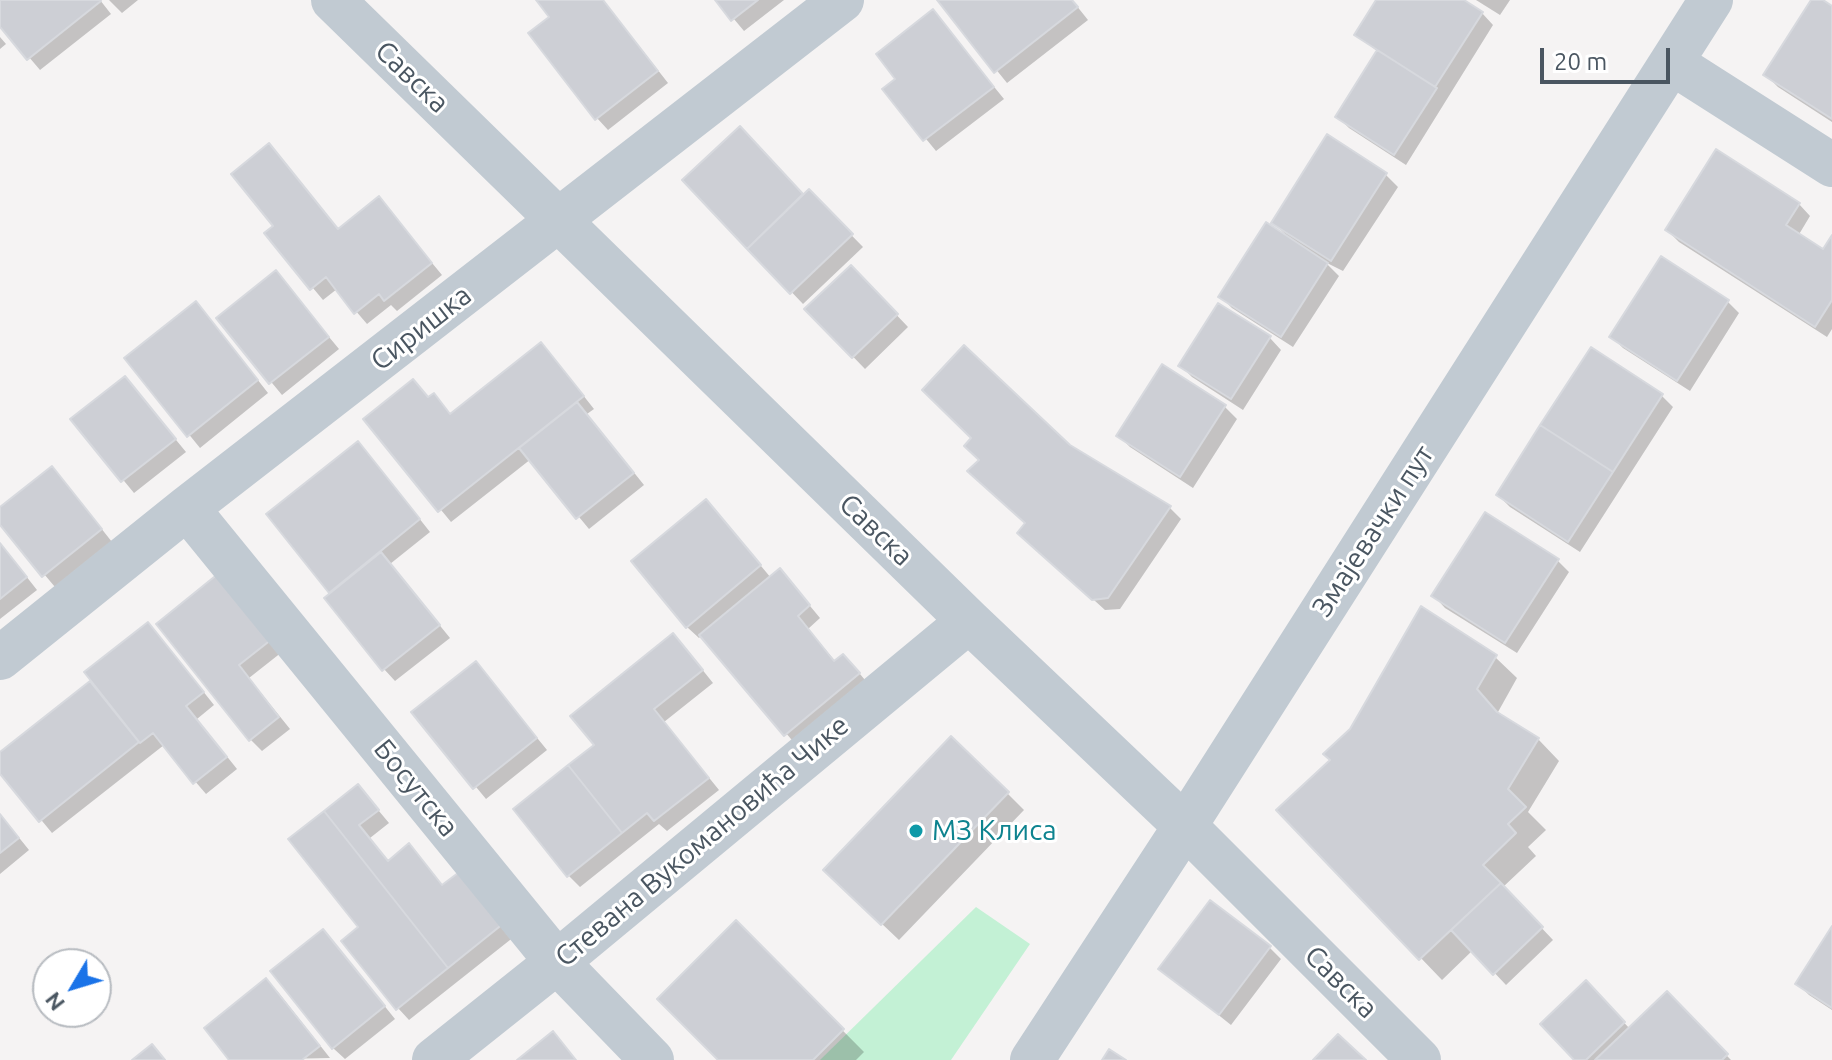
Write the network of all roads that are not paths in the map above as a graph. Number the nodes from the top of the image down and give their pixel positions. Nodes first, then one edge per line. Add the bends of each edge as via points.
1 (333, 0) edge
2 (842, 0) edge
3 (1711, 0) edge
4 (1672, 63) junction
5 (1832, 165) edge
6 (561, 221) junction
7 (187, 508) junction
8 (969, 621) junction
9 (0, 658) edge
10 (1185, 826) junction
11 (557, 962) junction
12 (434, 1060) edge
13 (652, 1060) edge
14 (1032, 1060) edge
15 (1419, 1060) edge

1 - 6 street, Савска
2 - 6 street, Сиришка
3 - 4 street, Змајевачки пут
4 - 5 street
4 - 10 street, Змајевачки пут
6 - 7 street, Сиришка
6 - 8 street, Савска
7 - 9 street, Сиришка
7 - 11 street, Босутска
8 - 10 street, Савска
8 - 11 street, Стевана Вукомановића Чике
10 - 14 street, Змајевачки пут
10 - 15 street, Савска
11 - 12 street, Стевана Вукомановића Чике
11 - 13 street, Босутска

